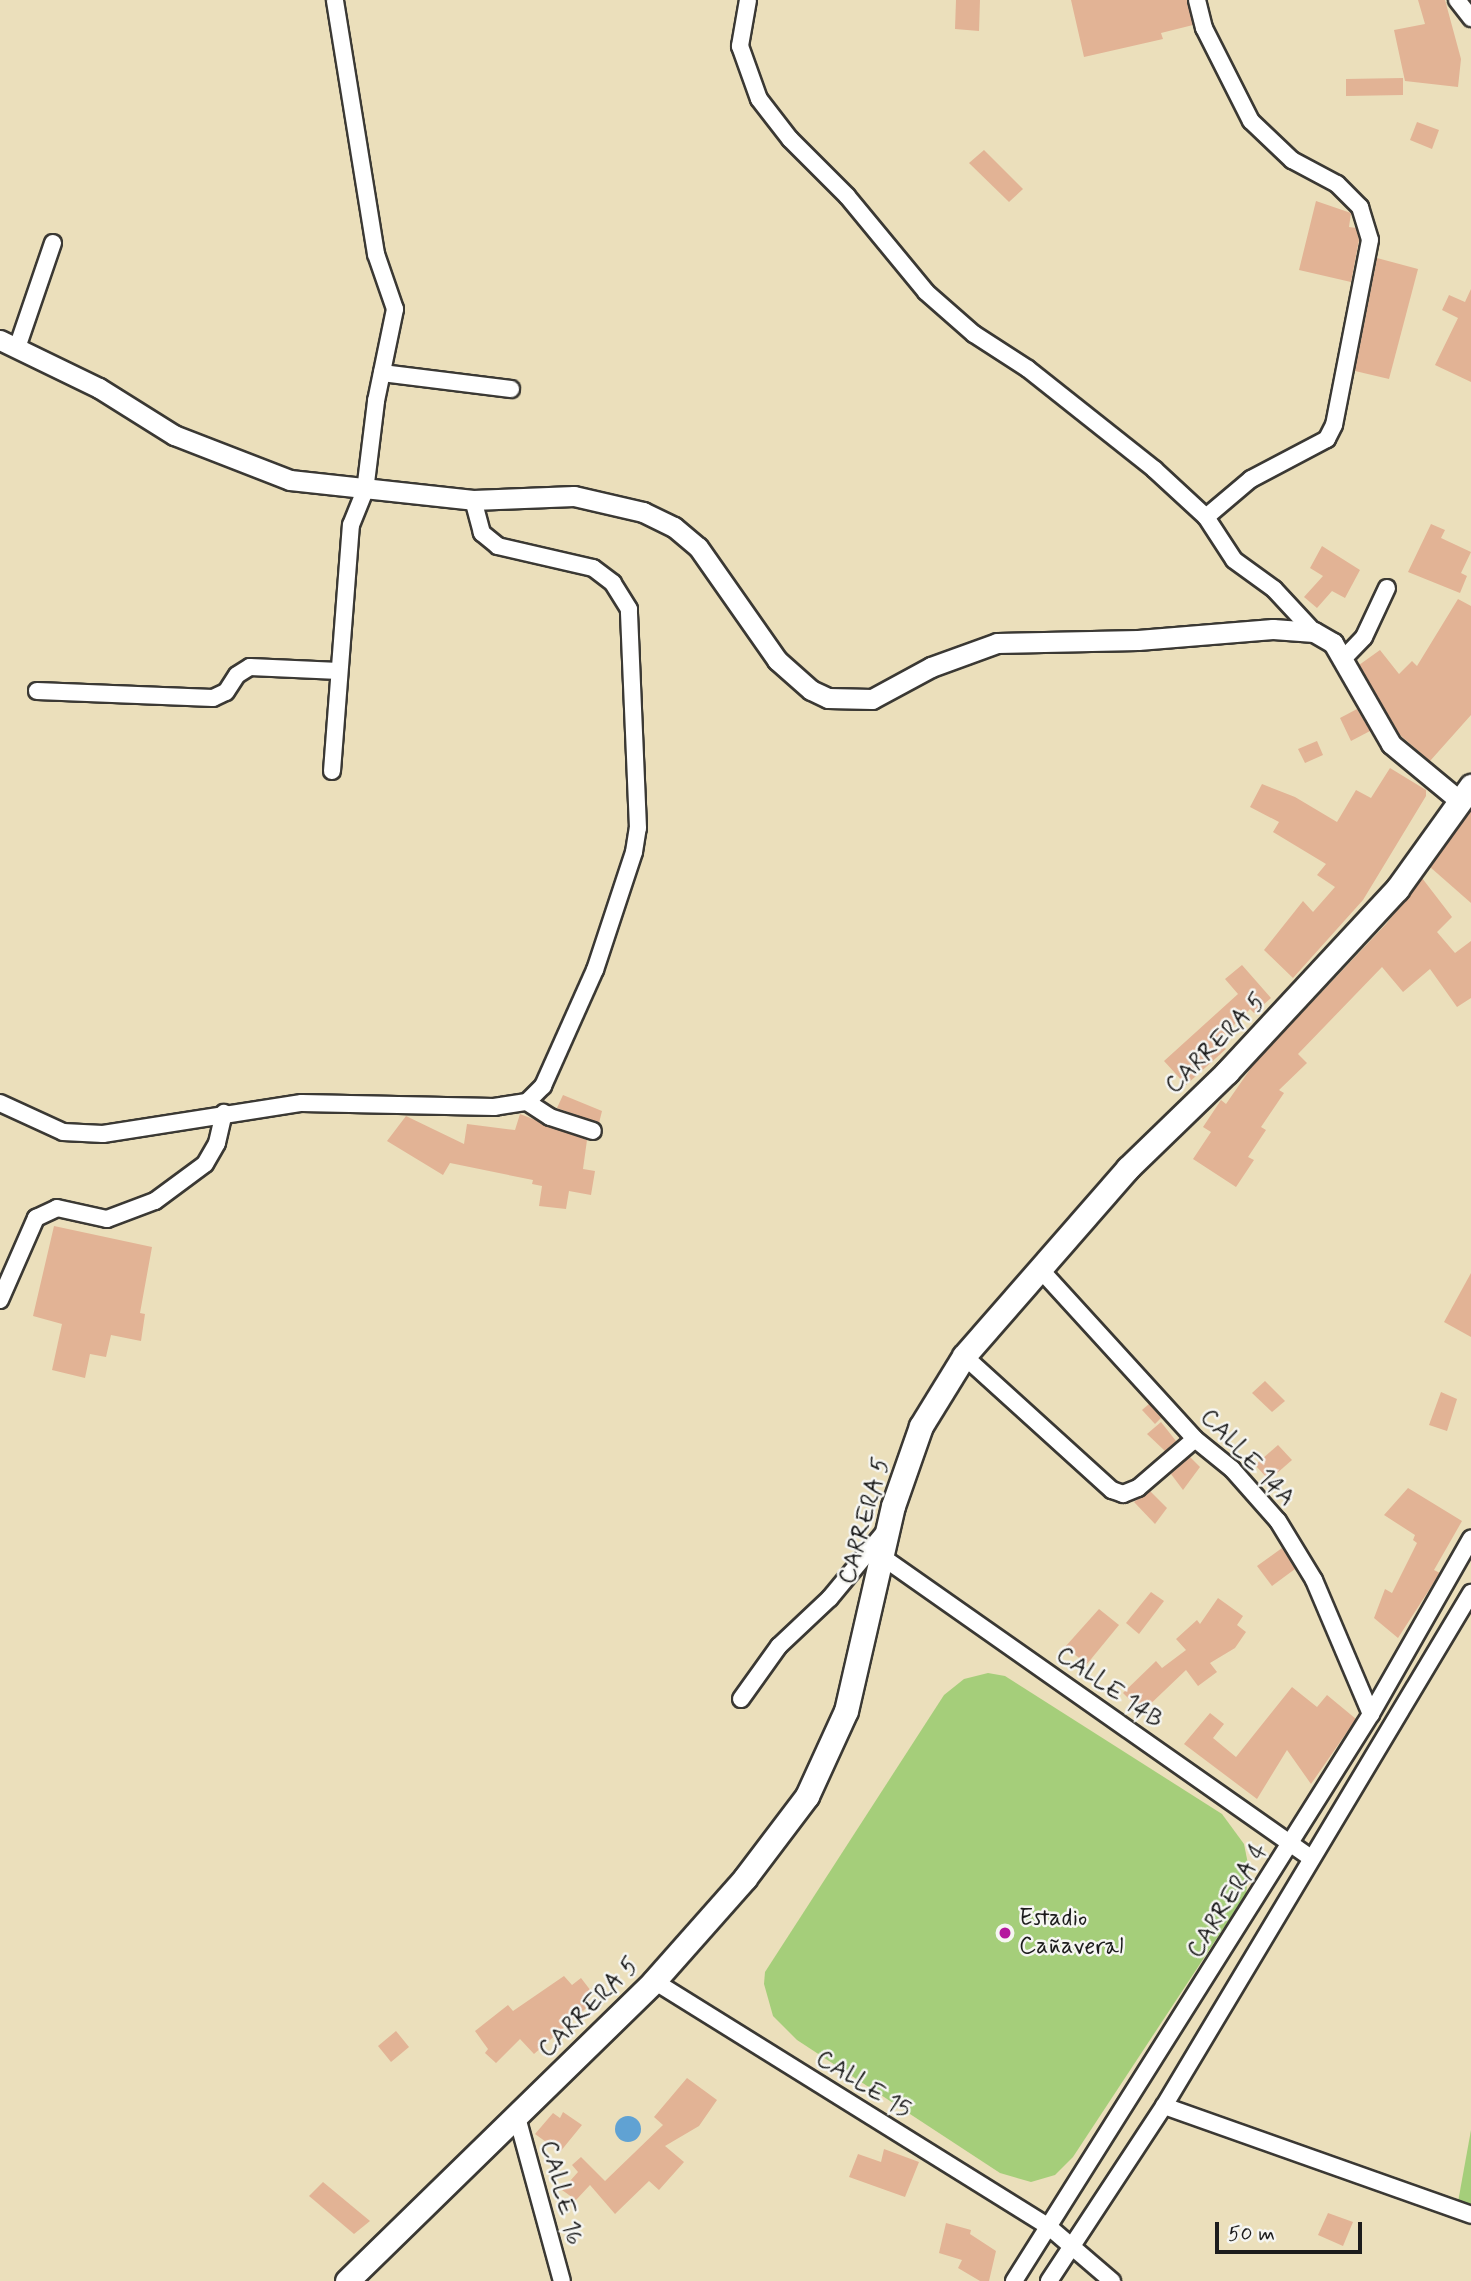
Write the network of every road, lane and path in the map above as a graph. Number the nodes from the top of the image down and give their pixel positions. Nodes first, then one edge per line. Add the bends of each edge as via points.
1 (335, 0) edge
2 (748, 0) edge
3 (1197, 0) edge
4 (1457, 0) edge
5 (1471, 18) edge
6 (53, 243) dead end
7 (8, 344) edge
8 (382, 373) junction
9 (511, 389) dead end
10 (365, 491) junction
11 (473, 500) junction
12 (1206, 517) junction
13 (1387, 588) dead end
14 (1314, 632) junction
15 (1343, 659) junction
16 (339, 671) junction
17 (37, 691) dead end
18 (332, 771) dead end
19 (1466, 794) edge
20 (527, 1102) junction
21 (0, 1103) edge
22 (225, 1113) junction
23 (593, 1131) dead end
24 (1040, 1268) junction
25 (0, 1300) edge
26 (964, 1356) junction
27 (1195, 1438) junction
28 (888, 1525) junction
29 (1471, 1539) edge
30 (881, 1556) junction
31 (1471, 1593) edge
32 (741, 1699) dead end
33 (1371, 1714) junction
34 (1290, 1844) junction
35 (1311, 1858) junction
36 (654, 1982) junction
37 (1164, 2106) junction
38 (517, 2117) junction
39 (1471, 2215) edge
40 (1049, 2227) junction
41 (1072, 2246) junction
42 (346, 2281) edge
43 (562, 2281) edge
44 (1014, 2281) edge
45 (1049, 2281) edge
46 (1112, 2281) edge

1 - 8 street via 376,254 396,309
2 - 12 street via 740,46 758,99 790,139 847,196 926,292 974,334 1028,369 1154,469
3 - 12 street via 1204,29 1251,121 1292,160 1337,184 1360,206 1370,240 1334,425 1327,439 1251,479
4 - 5 street
6 - 7 street
7 - 10 street via 99,388 174,435 226,458 290,480
8 - 9 street
8 - 10 street
10 - 11 street
10 - 16 street via 351,525
11 - 14 street via 574,496 606,500 674,527 698,547 777,660 811,690 828,698 872,699 931,667 998,643 1138,640 1273,629
11 - 20 street via 482,533 498,546 593,568 613,583 629,609 638,828 634,852 595,970 555,1068
12 - 14 street via 1234,560 1274,589
13 - 15 street via 1364,637
14 - 15 street via 1333,643
15 - 19 street via 1391,744
16 - 17 street via 250,667 237,675 226,692 213,698
16 - 18 street
19 - 24 main road, CARRERA 5 via 1396,889 1317,978 1128,1168
20 - 22 street via 494,1107 302,1103
20 - 23 street via 550,1117
21 - 22 street via 63,1132 141,1131
22 - 25 street via 217,1143 205,1164 155,1201 107,1219 57,1208 36,1218
24 - 26 main road, CARRERA 5
24 - 27 street, CALLE 14A
26 - 27 street via 1112,1490 1123,1494 1138,1488
26 - 28 main road, CARRERA 5 via 921,1426
27 - 33 street, CALLE 14A via 1232,1469 1278,1521 1314,1580
28 - 30 main road, CARRERA 5
28 - 32 street via 830,1598 779,1646
29 - 33 street, CARRERA 4
30 - 34 street, CALLE 14B
30 - 36 main road, CARRERA 5 via 846,1711 807,1796 746,1878
31 - 35 street, CARRERA 4
33 - 34 street, CARRERA 4
34 - 35 street, CALLE 14B
34 - 40 street, CARRERA 4
35 - 37 street, CARRERA 4
36 - 38 main road, CARRERA 5
36 - 40 street, CALLE 15
37 - 39 street
37 - 41 street, CARRERA 4
38 - 42 main road, CARRERA 5
38 - 43 street, CALLE 16
40 - 41 street, CALLE 15
40 - 44 street, CARRERA 4
41 - 45 street, CARRERA 4
41 - 46 street, CALLE 15

